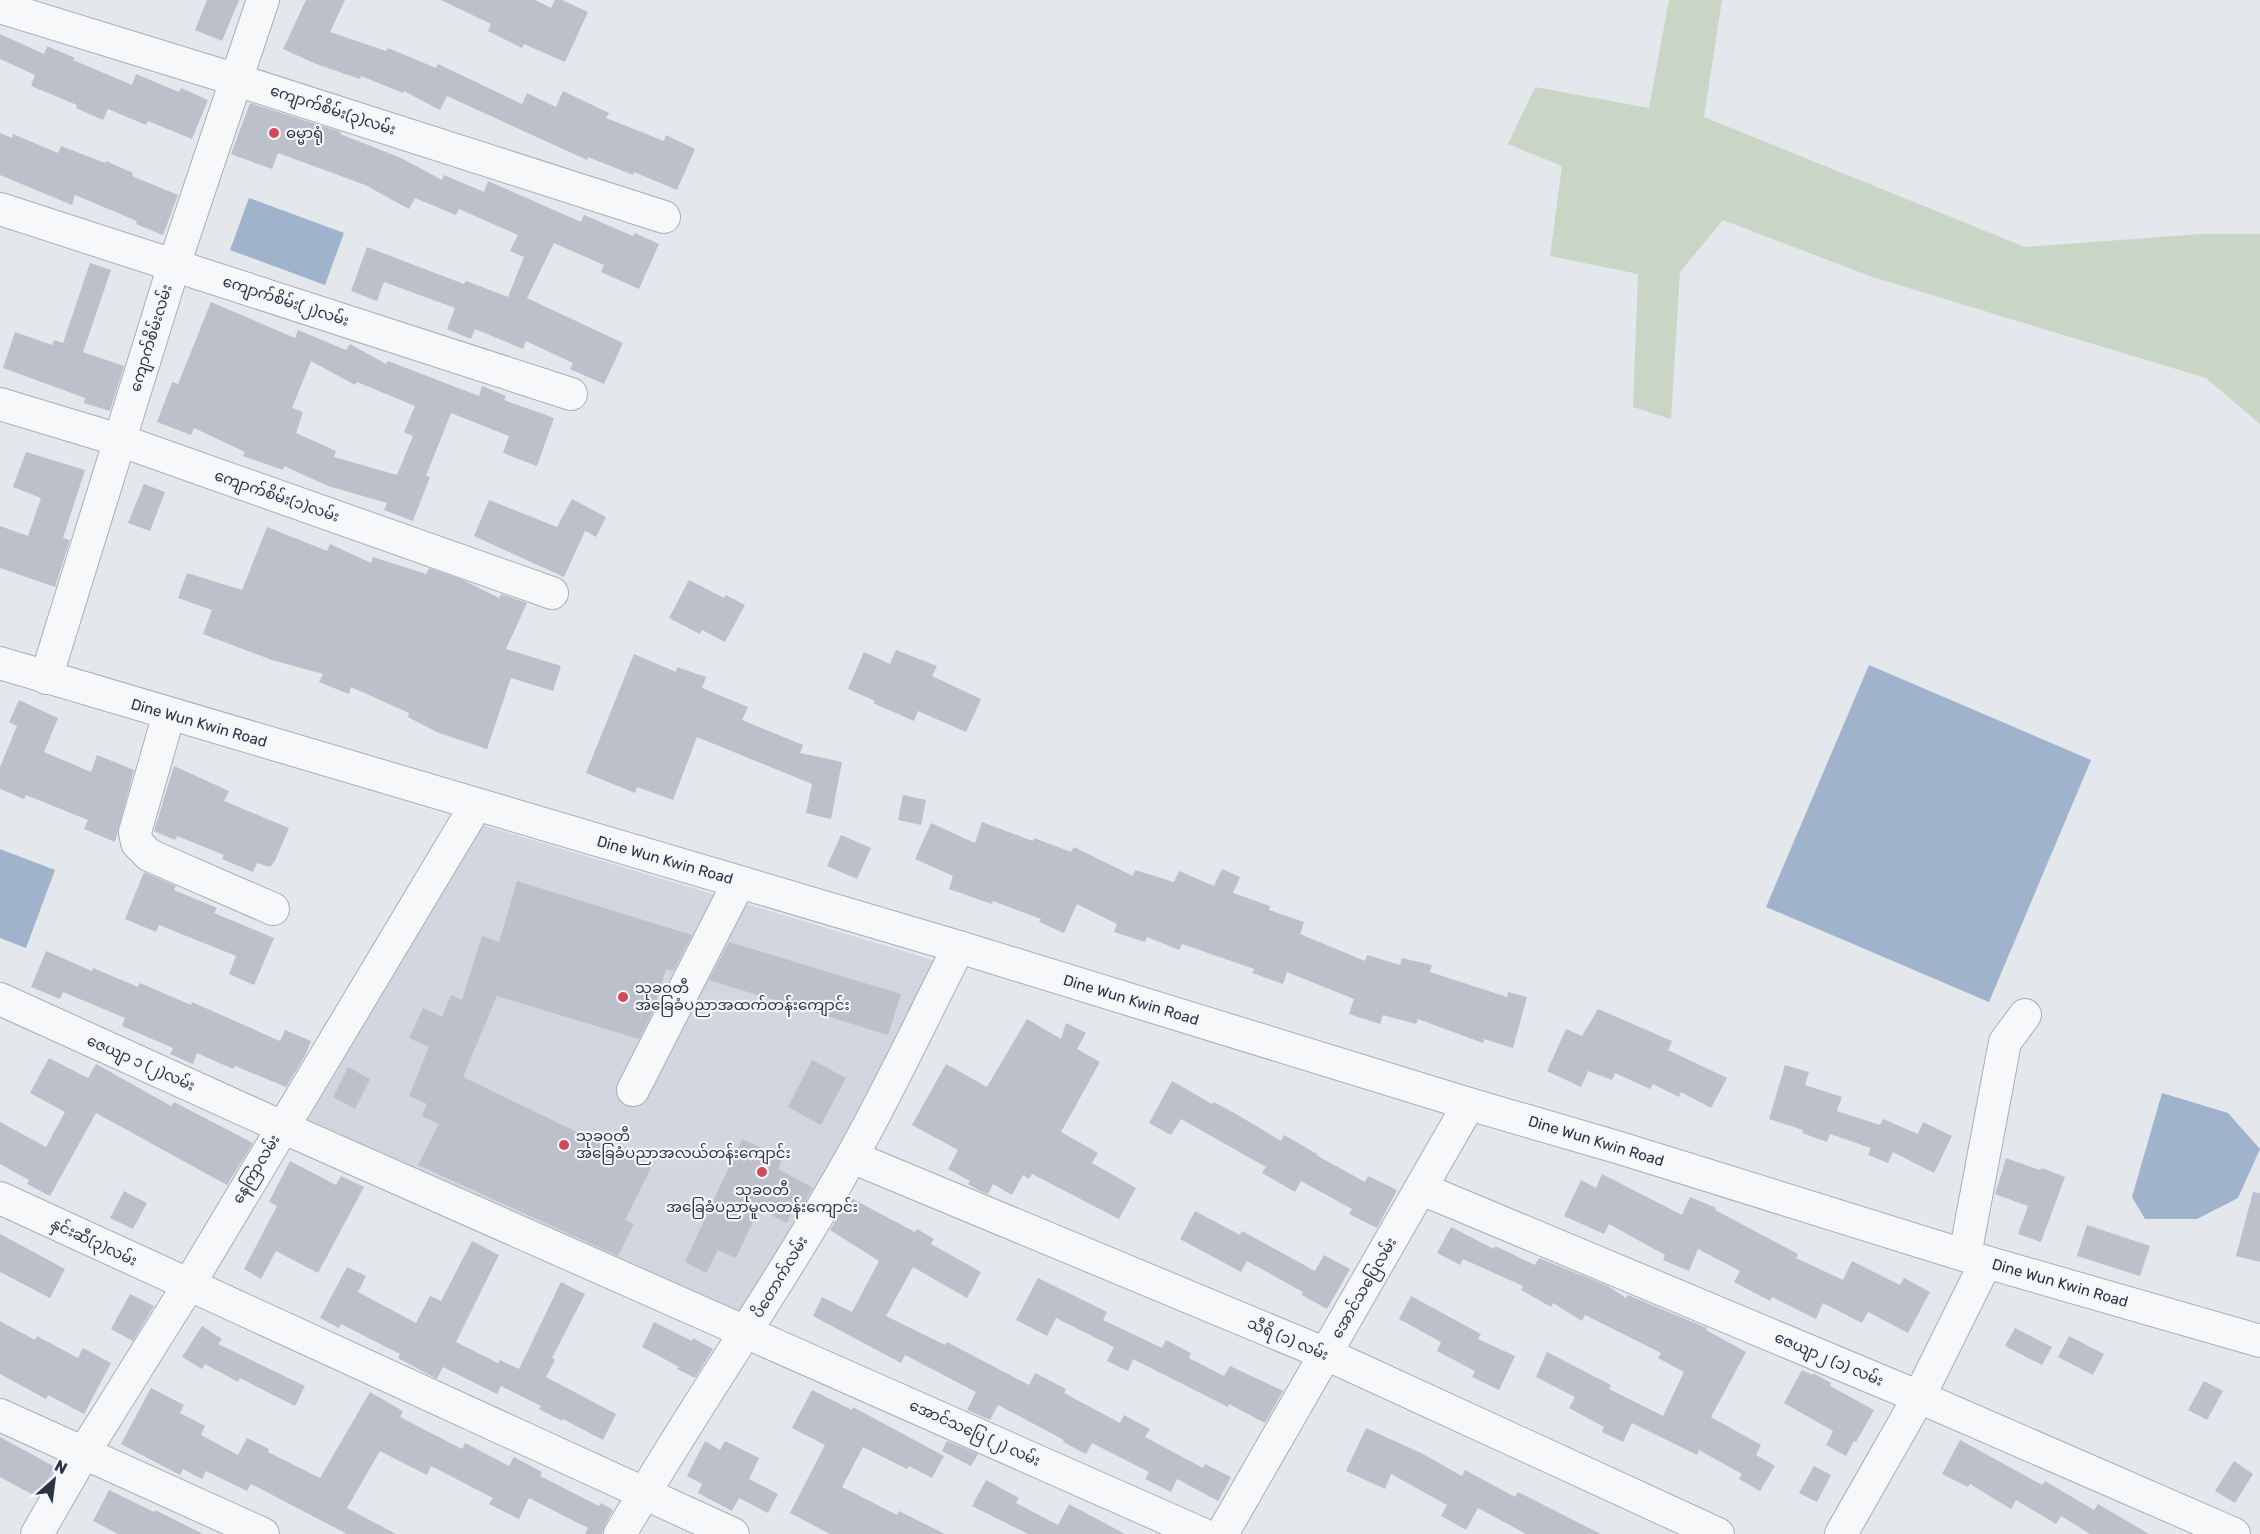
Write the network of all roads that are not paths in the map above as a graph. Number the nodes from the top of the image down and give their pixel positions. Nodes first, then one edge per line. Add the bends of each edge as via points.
1 (263, 0) edge
2 (0, 7) edge
3 (237, 80) junction
4 (0, 209) edge
5 (664, 217) dead end
6 (174, 265) junction
7 (571, 394) dead end
8 (0, 404) edge
9 (119, 440) junction
10 (552, 593) dead end
11 (0, 663) edge
12 (46, 678) junction
13 (169, 714) junction
14 (476, 805) junction
15 (739, 882) junction
16 (273, 909) dead end
17 (959, 947) junction
18 (0, 999) edge
19 (2025, 1015) dead end
20 (633, 1090) dead end
21 (1469, 1104) junction
22 (282, 1127) junction
23 (852, 1157) junction
24 (1422, 1189) junction
25 (0, 1198) edge
26 (1976, 1259) junction
27 (188, 1286) junction
28 (747, 1332) junction
29 (2260, 1341) edge
30 (1326, 1354) junction
31 (1919, 1397) junction
32 (0, 1415) edge
33 (83, 1454) junction
34 (644, 1493) junction
35 (37, 1534) edge
36 (263, 1534) edge
37 (620, 1534) edge
38 (733, 1534) edge
39 (1202, 1534) edge
40 (1222, 1534) edge
41 (1718, 1534) edge
42 (1841, 1534) edge
43 (2234, 1534) edge

1 - 3 street, ကျောက်စိမ်းလမ်း
2 - 3 street, ကျောက်စိမ်း(၃)လမ်း
3 - 5 street, ကျောက်စိမ်း(၃)လမ်း
3 - 6 street, ကျောက်စိမ်းလမ်း
4 - 6 street, ကျောက်စိမ်း(၂)လမ်း
6 - 7 street, ကျောက်စိမ်း(၂)လမ်း
6 - 9 street, ကျောက်စိမ်းလမ်း
8 - 9 street, ကျောက်စိမ်း(၁)လမ်း
9 - 10 street, ကျောက်စိမ်း(၁)လမ်း
9 - 12 street, ကျောက်စိမ်းလမ်း
11 - 12 street, Dine Wun Kwin Road
12 - 13 street, Dine Wun Kwin Road
13 - 14 street, Dine Wun Kwin Road
13 - 16 street via 135,832 137,843 148,855
14 - 15 street, Dine Wun Kwin Road
14 - 22 street, နေကြာလမ်း
15 - 17 street, Dine Wun Kwin Road
15 - 20 street
17 - 21 street, Dine Wun Kwin Road
17 - 23 street, ပိတောက်လမ်း
18 - 22 street, ဇေယျာ ၁ (၂)လမ်း
19 - 26 street via 2005,1042
21 - 24 street, အောင်သပြေလမ်း
21 - 26 street, Dine Wun Kwin Road
22 - 27 street, နေကြာလမ်း
22 - 28 street, ဇေယျာ ၁ (၂)လမ်း
23 - 28 street, ပိတောက်လမ်း
23 - 30 street, သီရိ (၁) လမ်း
24 - 30 street, အောင်သပြေလမ်း
24 - 31 street, ဇေယျာ၂ (၁) လမ်း
25 - 27 street, နှင်းဆီ(၃)လမ်း
26 - 29 street, Dine Wun Kwin Road
26 - 31 street
27 - 33 street, နေကြာလမ်း
27 - 34 street, နှင်းဆီ(၃)လမ်း
28 - 34 street, ပိတောက်လမ်း
28 - 39 street, အောင်သပြေ (၂) လမ်း
30 - 40 street, အောင်သပြေလမ်း
30 - 41 street, သီရိ (၁) လမ်း
31 - 42 street
31 - 43 street, ဇေယျာ၂ (၁) လမ်း
32 - 33 street
33 - 35 street, နေကြာလမ်း
33 - 36 street
34 - 37 street, ပိတောက်လမ်း
34 - 38 street, နှင်းဆီ(၃)လမ်း

